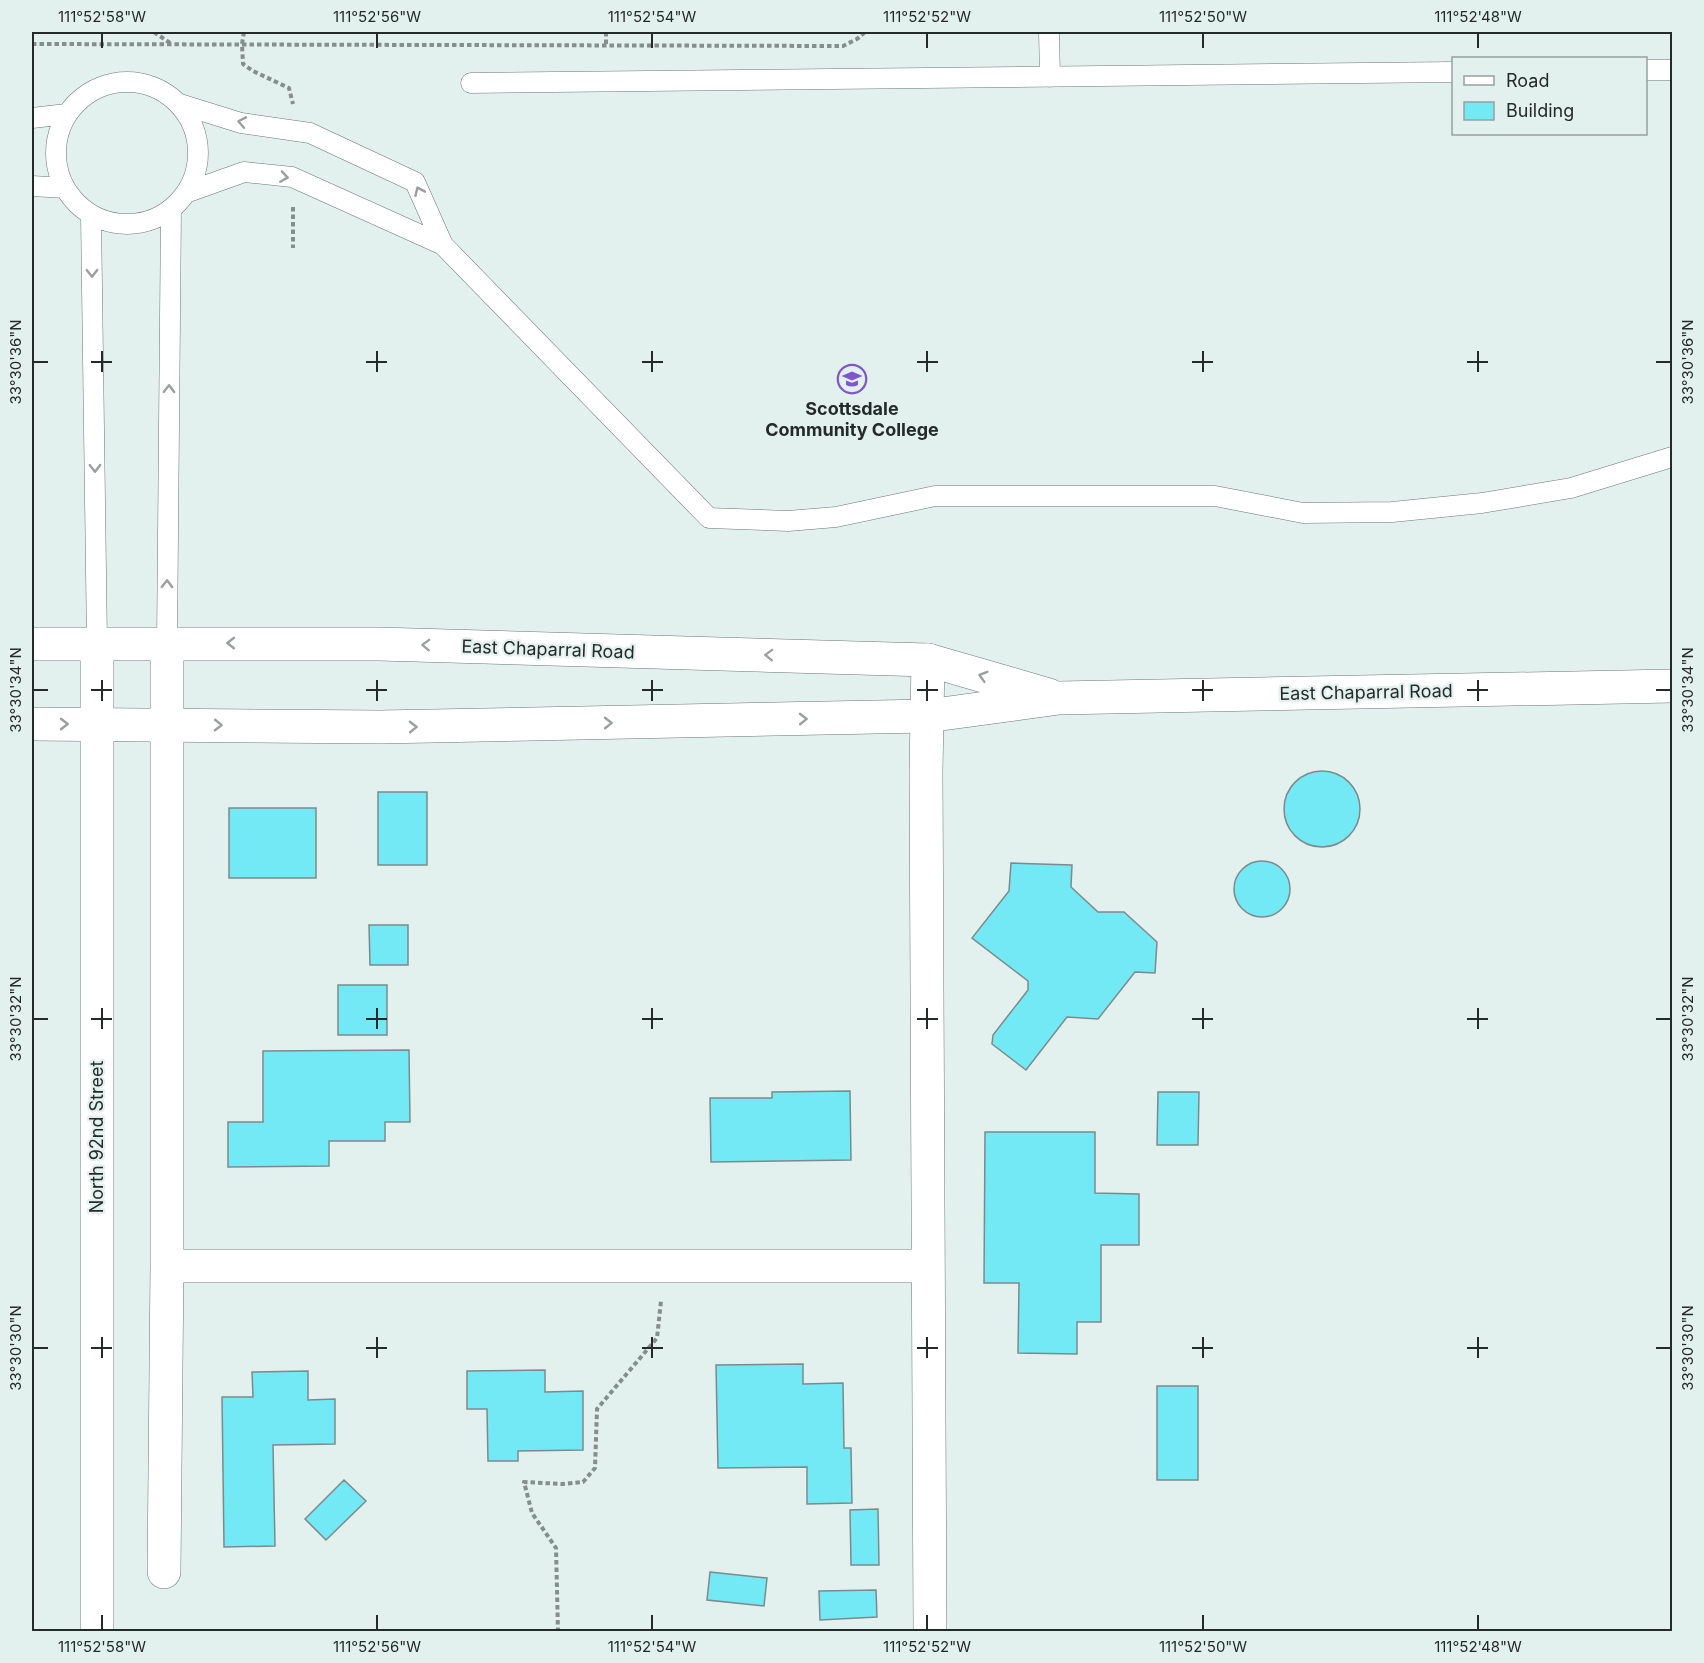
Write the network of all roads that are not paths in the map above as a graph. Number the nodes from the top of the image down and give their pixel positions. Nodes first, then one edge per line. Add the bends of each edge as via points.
1 (1049, 32) edge
2 (1647, 70) edge
3 (1672, 70) edge
4 (1452, 72) edge
5 (1050, 77) junction
6 (471, 83) dead end
7 (180, 104) junction
8 (67, 114) junction
9 (32, 118) edge
10 (32, 186) edge
11 (65, 188) junction
12 (188, 192) junction
13 (171, 210) junction
14 (91, 215) junction
15 (443, 245) junction
16 (1672, 457) edge
17 (97, 643) junction
18 (166, 643) junction
19 (32, 644) edge
20 (928, 660) junction
21 (1672, 686) edge
22 (1059, 698) junction
23 (927, 716) junction
24 (32, 724) edge
25 (96, 724) junction
26 (168, 724) junction
27 (167, 1266) junction
28 (927, 1266) junction
29 (164, 1572) dead end
30 (97, 1632) edge
31 (930, 1632) edge

1 - 5 lane
2 - 3 lane
4 - 5 lane
5 - 6 lane
7 - 8 lane via 143,83 121,82 100,86 81,98
7 - 12 lane via 194,124 199,147 197,171
15 -> 7 lane via 415,182 310,132 241,123
8 - 9 lane
8 - 11 lane via 58,132 56,151
10 - 11 lane
11 - 14 lane
12 - 13 lane
12 -> 15 lane via 244,172 292,177
13 - 14 lane via 153,220 132,224
18 -> 13 lane
14 -> 17 lane
15 - 16 lane via 709,518 788,521 836,517 935,496 1215,496 1303,513 1392,512 1482,503 1571,488
17 - 18 street, East Chaparral Road
17 - 19 street, East Chaparral Road
17 - 25 street, North 92nd Street
20 -> 18 street, East Chaparral Road via 379,644
18 - 26 street
22 -> 20 street, East Chaparral Road
20 - 23 street
21 - 22 street, East Chaparral Road
22 - 23 street, East Chaparral Road
26 -> 23 street, East Chaparral Road via 380,727
23 - 28 street
24 -> 25 street, East Chaparral Road
25 - 26 street, East Chaparral Road
25 - 30 street, North 92nd Street
26 - 27 street
27 - 28 street
27 - 29 street
28 - 31 street

